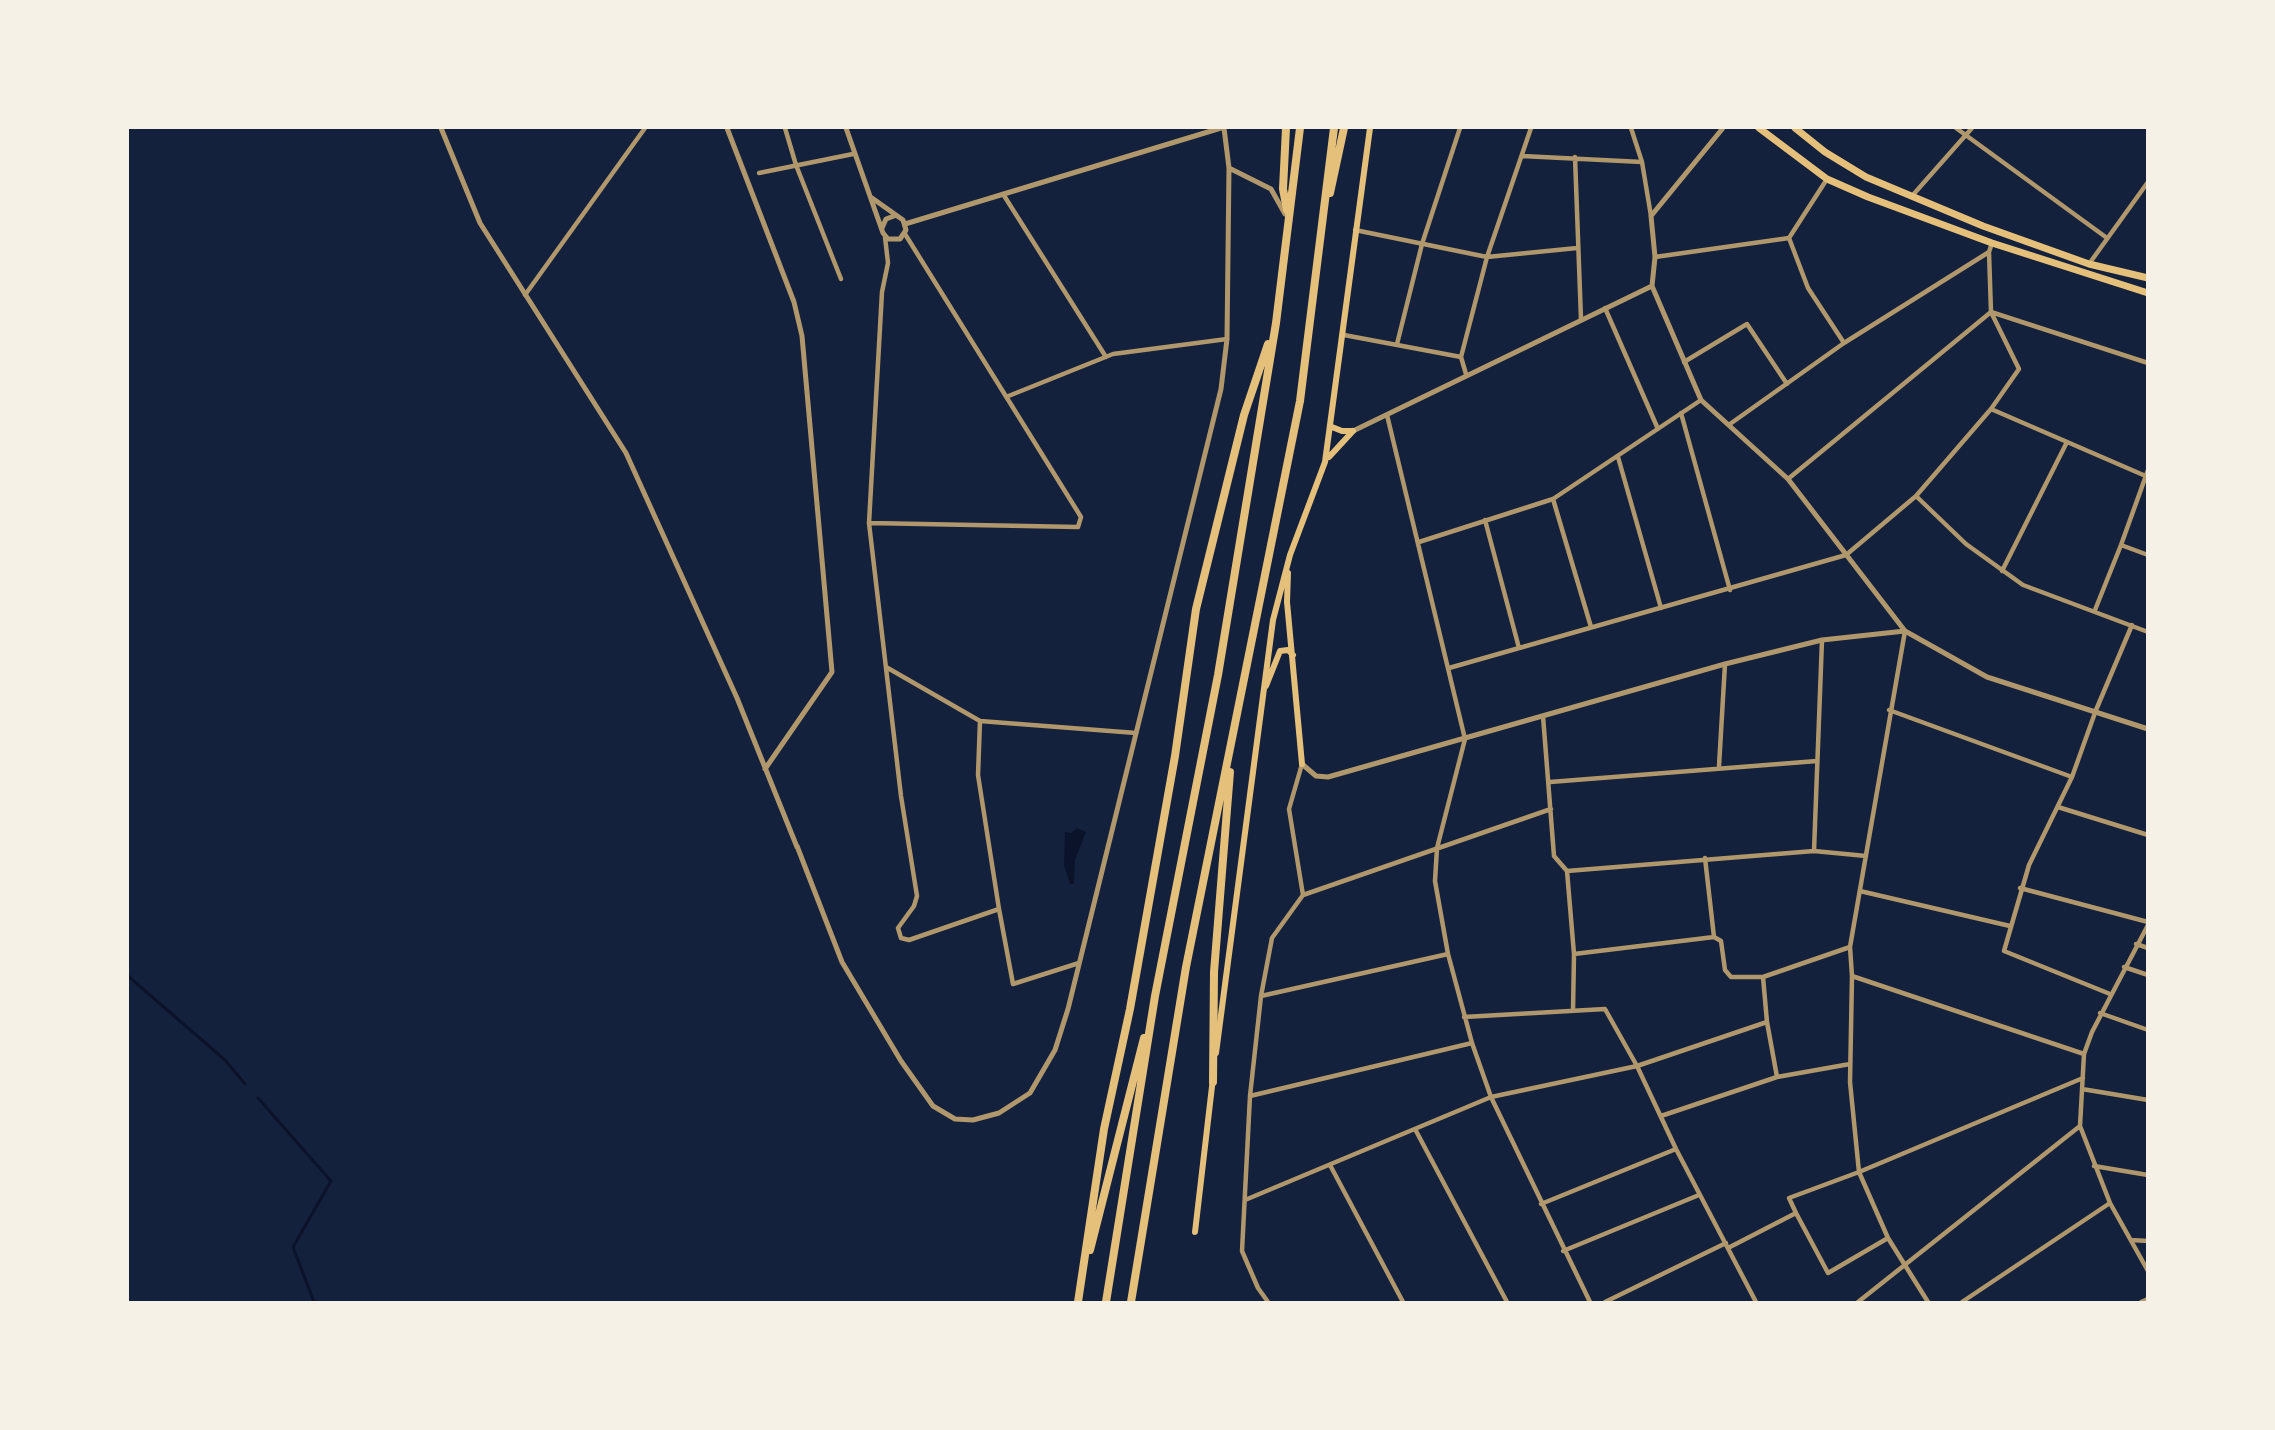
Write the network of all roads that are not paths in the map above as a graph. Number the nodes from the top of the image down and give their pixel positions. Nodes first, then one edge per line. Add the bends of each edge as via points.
1 (441, 128) edge
2 (645, 128) edge
3 (727, 128) edge
4 (785, 128) edge
5 (846, 128) edge
6 (1222, 128) edge
7 (1286, 128) edge
8 (1300, 128) edge
9 (1334, 128) edge
10 (1344, 128) edge
11 (1370, 128) edge
12 (1460, 128) edge
13 (1531, 128) edge
14 (1631, 128) edge
15 (1723, 128) edge
16 (1759, 128) edge
17 (1795, 128) edge
18 (1956, 128) edge
19 (1972, 128) edge
20 (1965, 135) junction
21 (854, 154) junction
22 (1522, 156) junction
23 (1575, 157) junction
24 (1642, 162) junction
25 (796, 165) junction
26 (1229, 168) junction
27 (759, 172) dead end
28 (1827, 179) junction
29 (2148, 182) edge
30 (1004, 194) junction
31 (1912, 196) junction
32 (872, 198) junction
33 (894, 216) junction
34 (1651, 216) junction
35 (1288, 220) junction
36 (905, 224) junction
37 (882, 230) junction
38 (1355, 230) junction
39 (905, 234) junction
40 (885, 237) junction
41 (1790, 238) junction
42 (2107, 238) junction
43 (1992, 243) junction
44 (1319, 244) junction
45 (1422, 244) junction
46 (1577, 248) junction
47 (1989, 252) junction
48 (1487, 257) junction
49 (1655, 257) junction
50 (2089, 264) junction
51 (2148, 278) edge
52 (841, 279) dead end
53 (1652, 286) junction
54 (2148, 293) edge
55 (525, 295) junction
56 (1605, 308) junction
57 (1991, 312) junction
58 (1581, 319) junction
59 (1276, 323) junction
60 (1344, 335) junction
61 (1227, 339) junction
62 (1845, 343) junction
63 (1397, 344) junction
64 (1106, 357) junction
65 (1461, 357) junction
66 (1684, 362) junction
67 (2148, 363) edge
68 (1466, 374) junction
69 (1787, 384) junction
70 (1006, 397) junction
71 (1701, 399) junction
72 (1991, 409) junction
73 (1682, 413) junction
74 (1387, 415) junction
75 (1730, 424) junction
76 (1332, 427) junction
77 (1658, 429) junction
78 (1353, 431) junction
79 (2067, 442) junction
80 (1618, 457) junction
81 (1325, 462) junction
82 (2148, 470) edge
83 (2147, 477) edge
84 (1788, 479) junction
85 (1916, 496) junction
86 (1553, 499) junction
87 (1485, 520) junction
88 (869, 524) junction
89 (1419, 542) junction
90 (2121, 545) junction
91 (1846, 555) junction
92 (2148, 555) edge
93 (1288, 562) junction
94 (2002, 571) junction
95 (1730, 590) junction
96 (1662, 608) junction
97 (2094, 610) junction
98 (2132, 626) junction
99 (1591, 627) junction
100 (1905, 631) junction
101 (2148, 632) edge
102 (1822, 640) junction
103 (1520, 648) junction
104 (1293, 655) junction
105 (1725, 664) junction
106 (886, 667) junction
107 (1449, 668) junction
108 (1261, 698) junction
109 (1889, 710) junction
110 (2096, 710) junction
111 (1543, 716) junction
112 (980, 721) junction
113 (2148, 729) edge
114 (1136, 732) junction
115 (1232, 736) junction
116 (1465, 739) junction
117 (1817, 761) junction
118 (1302, 764) junction
119 (1719, 766) junction
120 (765, 769) junction
121 (2072, 777) junction
122 (1550, 782) junction
123 (2058, 807) junction
124 (1551, 808) junction
125 (2148, 835) edge
126 (1437, 849) junction
127 (1814, 852) junction
128 (1866, 856) junction
129 (1705, 858) junction
130 (1567, 871) junction
131 (2020, 888) junction
132 (1860, 891) junction
133 (1303, 894) junction
134 (999, 909) junction
135 (2148, 924) edge
136 (2010, 926) junction
137 (1714, 937) junction
138 (2136, 944) junction
139 (1850, 947) junction
140 (2148, 948) edge
141 (1448, 954) junction
142 (1574, 954) junction
143 (1079, 963) junction
144 (2124, 967) junction
145 (2148, 975) edge
146 (1763, 976) junction
147 (1852, 976) junction
148 (2110, 994) junction
149 (1155, 996) junction
150 (1261, 996) junction
151 (1574, 1011) junction
152 (2100, 1013) junction
153 (1464, 1017) junction
154 (1767, 1022) junction
155 (2148, 1030) edge
156 (1472, 1043) junction
157 (2084, 1054) junction
158 (1850, 1064) junction
159 (1637, 1066) junction
160 (1777, 1077) junction
161 (2083, 1078) junction
162 (1213, 1082) junction
163 (2082, 1089) junction
164 (1250, 1096) junction
165 (1491, 1097) junction
166 (2148, 1100) edge
167 (1661, 1116) junction
168 (2080, 1126) junction
169 (1415, 1128) junction
170 (1676, 1149) junction
171 (1330, 1165) junction
172 (2094, 1166) junction
173 (1859, 1172) junction
174 (2148, 1175) edge
175 (1699, 1195) junction
176 (1245, 1200) junction
177 (2110, 1203) junction
178 (1541, 1204) junction
179 (1796, 1214) junction
180 (1195, 1232) dead end
181 (1888, 1238) junction
182 (2131, 1240) junction
183 (2148, 1240) edge
184 (1727, 1246) junction
185 (1563, 1251) junction
186 (1905, 1268) junction
187 (2148, 1271) edge
188 (2148, 1299) edge
189 (1078, 1302) edge
190 (1106, 1302) edge
191 (1131, 1302) edge
192 (1268, 1302) edge
193 (1403, 1302) edge
194 (1508, 1302) edge
195 (1590, 1302) edge
196 (1605, 1302) edge
197 (1756, 1302) edge
198 (1858, 1302) edge
199 (1928, 1302) edge
200 (1962, 1302) edge
201 (2141, 1302) edge

1 - 55 street via 480,223
2 - 55 street
3 - 120 street via 794,302 802,336 832,664 832,672 811,706
4 - 25 street
5 - 21 street
6 - 26 street
6 - 30 street
7 - 35 highway via 1284,189
8 - 35 highway
9 - 44 highway
10 - 44 highway
11 - 38 main road
12 - 45 street
13 - 22 street
14 - 24 street
15 - 34 street
16 - 28 main road
17 - 31 main road via 1866,177
18 - 20 street
19 - 20 street
20 - 31 street
20 - 42 street
21 - 25 street
21 - 32 street
22 - 23 street
22 - 48 street
23 - 24 street
23 - 46 street
24 - 34 street
25 - 27 street
25 - 52 street
26 - 35 street via 1271,189
26 - 61 street
28 - 41 street
28 - 43 main road
29 - 42 street
30 - 36 street
30 - 64 street
31 - 50 main road
32 - 33 street
32 - 37 street
33 - 36 street
33 - 37 street via 886,219
34 - 49 street
35 - 59 highway
36 - 39 street
37 - 40 street
38 - 45 street
38 - 60 main road
39 - 40 street via 896,240
39 - 70 street
40 - 88 street via 888,262 882,292
41 - 49 street
41 - 62 street via 1808,288
42 - 50 street
43 - 47 street
43 - 54 main road
44 - 115 highway via 1300,401
45 - 48 street
45 - 63 street
46 - 48 street
46 - 58 street
47 - 57 street
47 - 62 street
48 - 65 street
49 - 53 street
50 - 51 main road
53 - 56 street
53 - 66 street
55 - 120 street via 626,453
56 - 58 street
56 - 77 street
57 - 67 street
57 - 72 street via 2019,369
57 - 84 street
58 - 68 street
59 - 149 highway via 1218,675
59 - 189 highway via 1244,415 1196,609 1175,756 1130,1009 1104,1129
60 - 63 street
60 - 76 main road
61 - 64 street
61 - 114 street via 1221,389 1201,480
62 - 69 street
63 - 65 street
64 - 70 street
65 - 68 street
66 - 69 street via 1747,324
66 - 71 street
68 - 74 street
69 - 75 street
70 - 88 street via 1081,517 1078,527
71 - 73 street
71 - 75 street
72 - 79 street
72 - 85 street
73 - 77 street
73 - 95 street
74 - 78 street
74 - 89 street
75 - 84 street
76 - 78 main road
76 - 81 main road
77 - 80 street
78 - 81 main road
79 - 83 street
79 - 94 street
80 - 86 street
80 - 96 street
81 - 93 main road
82 - 83 street
83 - 90 street
84 - 91 street
85 - 91 street
85 - 94 street via 1966,544
86 - 87 street
86 - 99 street
87 - 89 street
87 - 103 street
88 - 106 street
89 - 107 street
90 - 92 street
90 - 97 street
91 - 95 street
91 - 100 street
93 - 104 main road via 1287,602
93 - 108 main road via 1272,620
94 - 97 street via 2042,595
95 - 96 street
96 - 99 street
97 - 98 street
98 - 101 street
98 - 110 street
99 - 103 street
100 - 102 street
100 - 109 street
100 - 110 street via 1988,677
102 - 105 street
102 - 117 street
103 - 107 street
104 - 108 main road via 1286,649 1278,653
104 - 118 main road
105 - 111 street
105 - 119 street
106 - 112 street
106 - 134 street via 917,896 898,928 901,938 909,940
107 - 116 street
108 - 162 main road
109 - 121 street
109 - 128 street
110 - 113 street
110 - 121 street
111 - 116 street
111 - 122 street
112 - 114 street
112 - 134 street via 978,775
114 - 143 street
115 - 162 highway via 1214,972
115 - 191 highway via 1186,967
116 - 118 street via 1328,777 1316,776
116 - 126 street
117 - 119 street
117 - 127 street
118 - 133 street via 1290,809
119 - 122 street
120 - 143 street via 835,948 901,1061 933,1106 955,1119 973,1120 999,1113 1030,1093 1055,1050
121 - 123 street
122 - 124 street
123 - 125 street
123 - 131 street
124 - 126 street
124 - 130 street via 1554,856
126 - 133 street
126 - 141 street via 1435,881
127 - 128 street
127 - 129 street
128 - 132 street
129 - 130 street
129 - 137 street
130 - 142 street
131 - 135 street
131 - 136 street
132 - 136 street
132 - 139 street
133 - 150 street via 1271,941
134 - 143 street via 1013,984
135 - 138 street
136 - 148 street via 2004,951
137 - 142 street
137 - 146 street via 1721,942 1725,970 1731,977
138 - 140 street
138 - 144 street
139 - 146 street
139 - 147 street
141 - 150 street
141 - 153 street
142 - 151 street
144 - 145 street
144 - 148 street
146 - 154 street
147 - 157 street
147 - 158 street
148 - 152 street
149 - 189 highway
149 - 190 highway
150 - 164 street
151 - 153 street
151 - 159 street via 1605,1010
152 - 155 street
152 - 157 street
153 - 156 street
154 - 159 street
154 - 160 street
156 - 164 street
156 - 165 street
157 - 161 street
158 - 160 street
158 - 173 street
159 - 165 street
159 - 167 street
160 - 167 street
161 - 163 street
161 - 173 street
162 - 180 main road
163 - 166 street
163 - 168 street
164 - 176 street
165 - 169 street
165 - 178 street
167 - 170 street
168 - 172 street
168 - 186 street
169 - 171 street
169 - 194 street
170 - 175 street
170 - 178 street
171 - 176 street
171 - 193 street
172 - 174 street
172 - 177 street
173 - 179 street via 1789,1198
173 - 181 street
175 - 184 street
175 - 185 street
176 - 192 street via 1242,1251
177 - 182 street
177 - 200 street
178 - 185 street
179 - 181 street via 1828,1273
179 - 184 street
181 - 186 street
182 - 183 street
182 - 187 street
184 - 196 street
184 - 197 street
185 - 195 street
186 - 198 street
186 - 199 street
188 - 201 street

